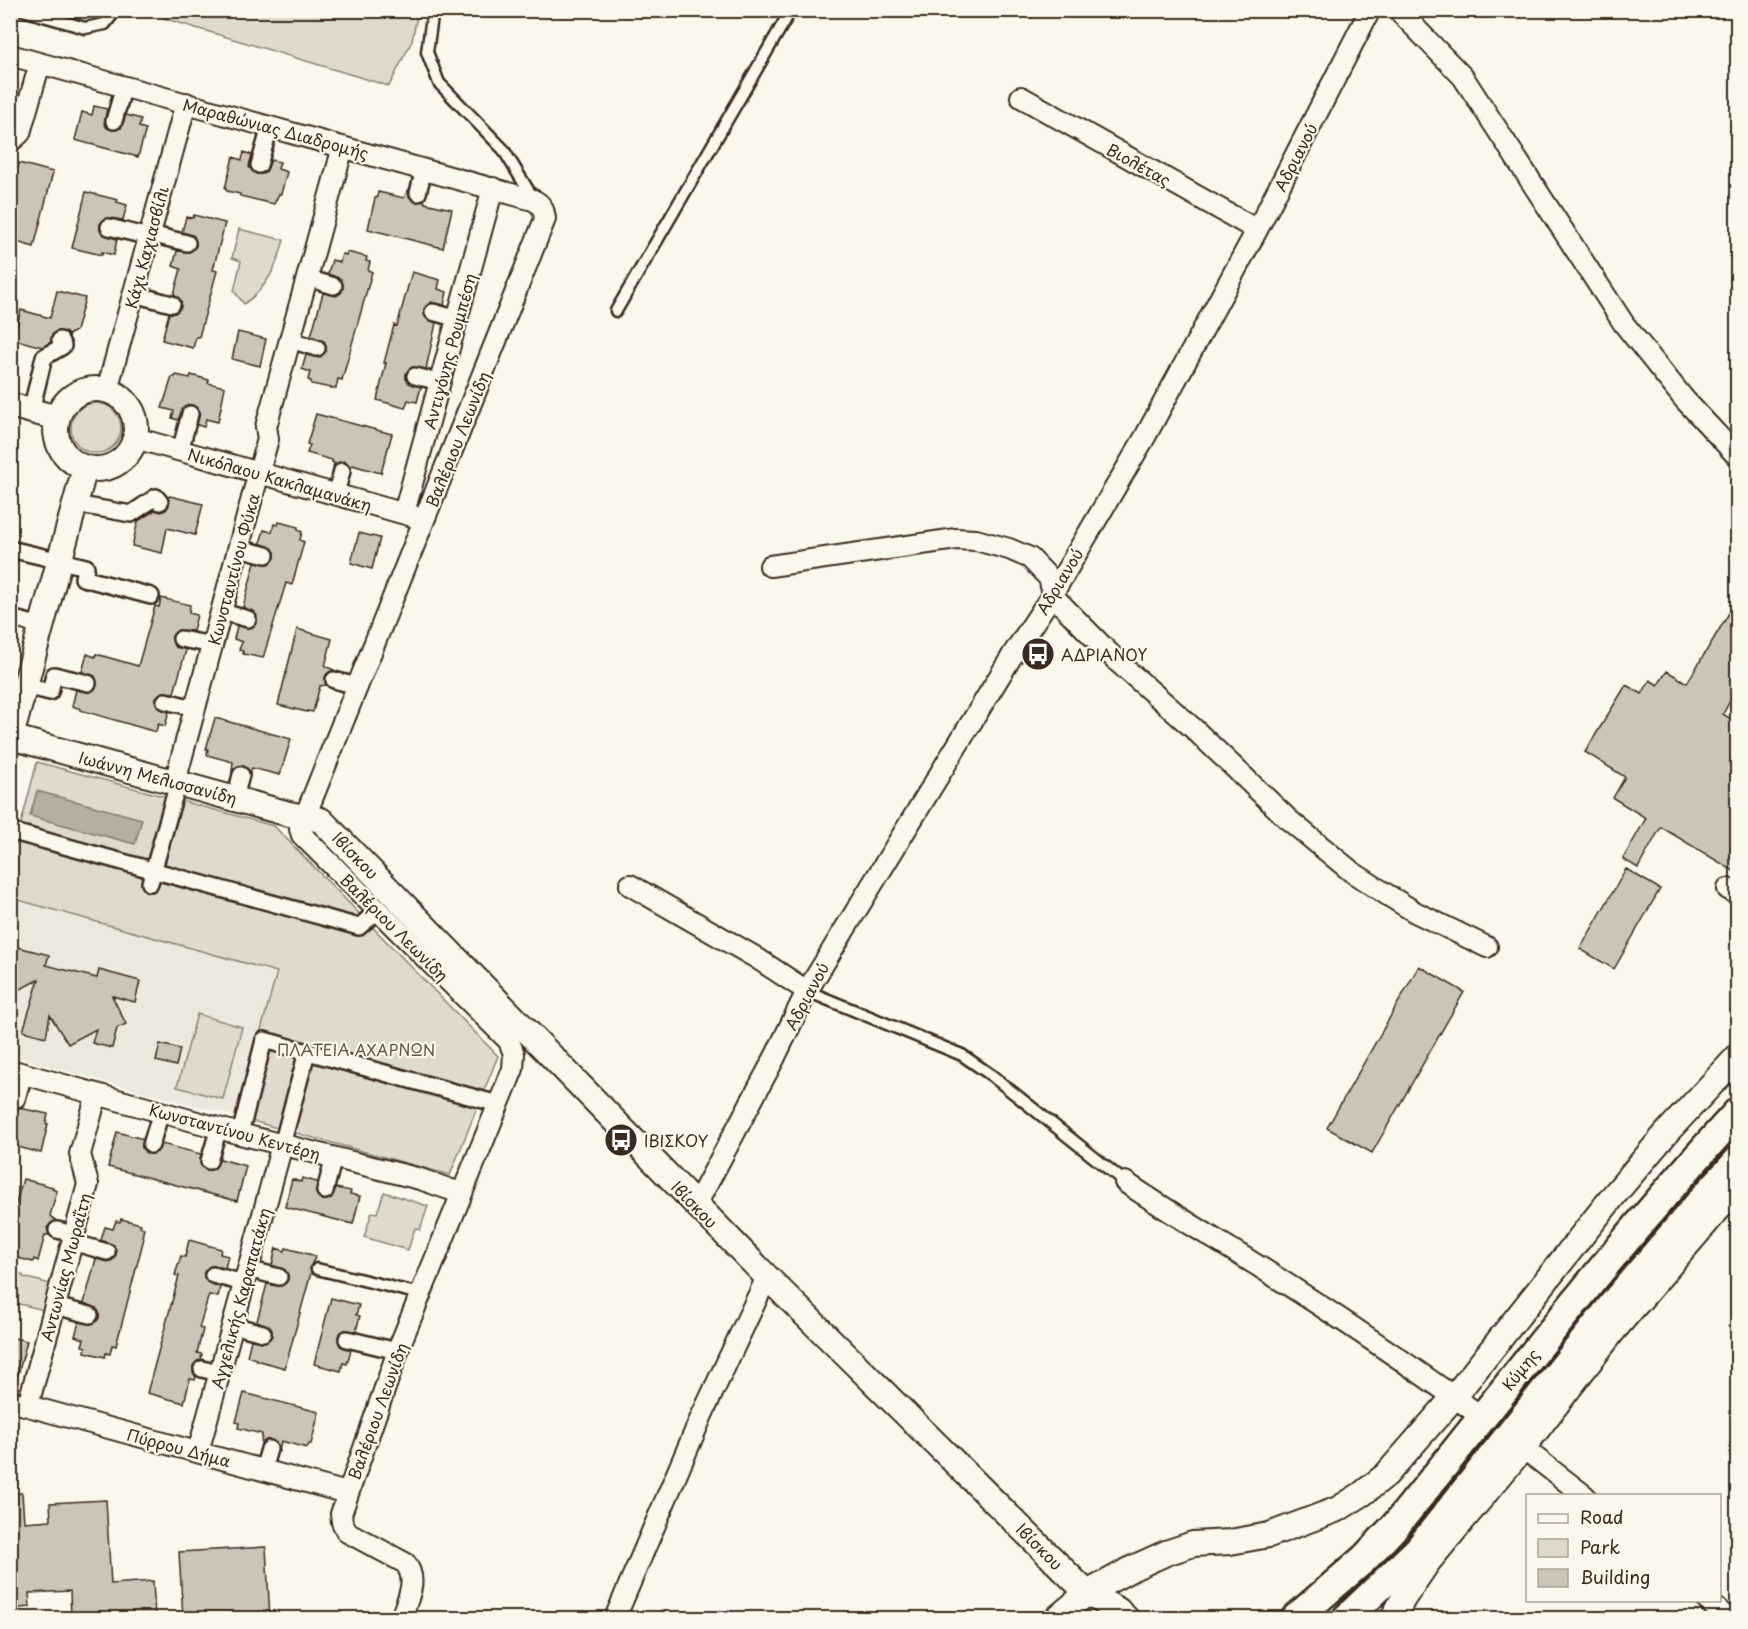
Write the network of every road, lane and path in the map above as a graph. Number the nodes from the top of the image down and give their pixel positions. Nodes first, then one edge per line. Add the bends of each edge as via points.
1 (23, 10) edge
2 (116, 10) edge
3 (433, 10) edge
4 (791, 10) edge
5 (1370, 10) edge
6 (1398, 10) edge
7 (10, 55) edge
8 (40, 63) junction
9 (124, 86) junction
10 (1021, 97) dead end
11 (186, 103) junction
12 (114, 120) dead end
13 (270, 127) junction
14 (10, 142) edge
15 (343, 147) junction
16 (259, 165) dead end
17 (424, 169) junction
18 (493, 188) junction
19 (418, 193) dead end
20 (537, 202) junction
21 (110, 228) dead end
22 (1257, 230) junction
23 (149, 235) junction
24 (187, 243) dead end
25 (307, 278) junction
26 (334, 286) dead end
27 (133, 294) junction
28 (172, 304) dead end
29 (616, 311) dead end
30 (433, 312) dead end
31 (458, 319) junction
32 (60, 340) dead end
33 (290, 340) junction
34 (317, 348) dead end
35 (415, 376) dead end
36 (440, 382) junction
37 (107, 390) junction
38 (21, 408) edge
39 (190, 414) dead end
40 (57, 418) junction
41 (135, 438) junction
42 (180, 451) junction
43 (1737, 457) edge
44 (85, 468) junction
45 (342, 471) dead end
46 (260, 473) junction
47 (336, 494) junction
48 (160, 502) dead end
49 (75, 504) junction
50 (404, 513) junction
51 (425, 520) junction
52 (239, 548) junction
53 (10, 549) edge
54 (266, 555) dead end
55 (60, 561) junction
56 (770, 566) dead end
57 (1052, 595) junction
58 (151, 596) dead end
59 (222, 612) junction
60 (10, 618) edge
61 (248, 619) dead end
62 (42, 626) junction
63 (182, 639) dead end
64 (213, 645) junction
65 (334, 680) dead end
66 (88, 683) dead end
67 (25, 686) junction
68 (357, 686) junction
69 (165, 701) dead end
70 (195, 708) junction
71 (11, 738) edge
72 (177, 782) junction
73 (305, 816) junction
74 (10, 831) edge
75 (152, 877) junction
76 (630, 885) dead end
77 (378, 910) junction
78 (1487, 947) dead end
79 (807, 991) junction
80 (307, 1052) junction
81 (1737, 1056) edge
82 (17, 1072) edge
83 (97, 1094) junction
84 (17, 1099) dead end
85 (498, 1104) junction
86 (161, 1112) junction
87 (1737, 1112) edge
88 (219, 1128) junction
89 (240, 1134) junction
90 (282, 1144) junction
91 (151, 1145) dead end
92 (334, 1157) junction
93 (209, 1161) dead end
94 (1737, 1161) edge
95 (1125, 1182) joint
96 (1737, 1185) edge
97 (325, 1191) dead end
98 (460, 1192) junction
99 (696, 1205) junction
100 (68, 1236) junction
101 (107, 1252) dead end
102 (317, 1269) dead end
103 (213, 1275) dead end
104 (246, 1276) junction
105 (279, 1277) dead end
106 (767, 1277) junction
107 (420, 1294) junction
108 (55, 1306) junction
109 (90, 1315) dead end
110 (232, 1325) junction
111 (263, 1333) dead end
112 (347, 1339) dead end
113 (397, 1351) junction
114 (1454, 1397) junction
115 (19, 1403) edge
116 (1482, 1417) junction
117 (1523, 1448) junction
118 (269, 1449) dead end
119 (198, 1452) junction
120 (263, 1470) junction
121 (347, 1493) junction
122 (1582, 1494) edge
123 (1087, 1593) junction
124 (1709, 1602) edge
125 (401, 1618) edge
126 (615, 1618) edge
127 (1057, 1618) edge
128 (1098, 1618) edge
129 (1126, 1618) edge
130 (1296, 1618) edge
131 (1347, 1618) edge
132 (1393, 1618) edge
133 (1727, 1618) edge

1 - 2 lane via 85,28 105,24
3 - 20 lane via 427,52 439,83 503,149
4 - 29 lane
5 - 22 street, Αδριανού
6 - 43 street via 1463,77 1624,324
7 - 8 street, Μαραθώνιας Διαδρομής
8 - 9 street, Μαραθώνιας Διαδρομής
8 - 14 street via 20,134
9 - 11 street, Μαραθώνιας Διαδρομής
9 - 12 street
10 - 22 street, Βιολέτας
11 - 13 street, Μαραθώνιας Διαδρομής
11 - 23 street, Κάχι Καχιασβίλι
13 - 15 street, Μαραθώνιας Διαδρομής
13 - 16 street
15 - 17 street, Μαραθώνιας Διαδρομής
15 - 25 street, Κωνσταντίνου Φύκα
17 - 18 street, Μαραθώνιας Διαδρομής
17 - 19 street
18 - 20 street, Μαραθώνιας Διαδρομής
18 - 31 street, Αντιγόνης Ρουμπέση
20 - 51 street, Βαλέριου Λεωνίδη via 545,219
21 - 23 street
22 - 57 street, Αδριανού via 1145,437
23 - 24 street
23 - 27 street, Κάχι Καχιασβίλι
25 - 26 street
25 - 33 street, Κωνσταντίνου Φύκα
27 - 28 street
27 - 37 street, Κάχι Καχιασβίλι
30 - 31 street
31 - 36 street, Αντιγόνης Ρουμπέση
32 - 38 street via 63,346 44,357
33 - 34 street
33 - 46 street, Κωνσταντίνου Φύκα via 266,427 268,439
35 - 36 street
36 - 50 street, Αντιγόνης Ρουμπέση
37 - 40 street via 82,391 71,398
37 - 41 street via 131,408
38 - 40 street
39 - 42 street
40 - 44 street via 58,443 64,454
41 - 42 street, Νικόλαου Κακλαμανάκη
41 - 44 street via 122,460 111,467
42 - 46 street, Νικόλαου Κακλαμανάκη
44 - 49 street
45 - 47 street
46 - 47 street, Νικόλαου Κακλαμανάκη
46 - 52 street, Κωνσταντίνου Φύκα
47 - 50 street, Νικόλαου Κακλαμανάκη
48 - 49 street via 156,497 131,514
49 - 55 street
50 - 51 street, Νικόλαου Κακλαμανάκη
51 - 68 street, Βαλέριου Λεωνίδη
52 - 54 street
52 - 59 street, Κωνσταντίνου Φύκα
53 - 55 street
55 - 58 street via 86,567 82,578
55 - 62 street
56 - 57 street via 923,543 976,540 1030,558 1050,579
57 - 78 street via 1119,663 1289,820 1352,872 1415,912
57 - 79 street, Αδριανού
59 - 61 street
59 - 64 street, Κωνσταντίνου Φύκα
60 - 62 street
62 - 67 street
63 - 64 street
64 - 70 street, Κωνσταντίνου Φύκα
65 - 68 street
66 - 67 street via 54,675 50,692
67 - 71 street
68 - 73 street, Βαλέριου Λεωνίδη
69 - 70 street
70 - 72 street, Κωνσταντίνου Φύκα
71 - 72 street, Ιωάννη Μελισσανίδη
72 - 73 street, Ιωάννη Μελισσανίδη via 238,787 289,814
72 - 75 street
73 - 77 street, Βαλέριου Λεωνίδη via 302,835
73 - 99 street, Ιβίσκου via 321,820
74 - 75 street
75 - 77 street via 358,927
76 - 79 street
77 - 85 street, Βαλέριου Λεωνίδη via 509,1041 514,1054 513,1069
79 - 95 lane via 962,1055
79 - 99 street, Αδριανού
80 - 85 street
80 - 89 street via 264,1040
80 - 90 street
81 - 114 street via 1614,1195
82 - 83 street, Κωνσταντίνου Κεντέρη
82 - 84 street
83 - 86 street, Κωνσταντίνου Κεντέρη
83 - 100 street, Αντωνίας Μωραΐτη via 80,1154 88,1184
85 - 98 street, Βαλέριου Λεωνίδη
86 - 88 street, Κωνσταντίνου Κεντέρη
86 - 91 street
87 - 116 main road, Κύμης via 1594,1276
88 - 89 street, Κωνσταντίνου Κεντέρη
88 - 93 street
89 - 90 street, Κωνσταντίνου Κεντέρη
90 - 92 street, Κωνσταντίνου Κεντέρη
90 - 104 street, Αγγελικής Καραπατάκη
92 - 97 street
92 - 98 street, Κωνσταντίνου Κεντέρη
94 - 131 main road, Κύμης via 1620,1296 1419,1549
95 - 114 street
96 - 117 street via 1614,1330
98 - 107 street, Βαλέριου Λεωνίδη
99 - 106 street, Ιβίσκου
100 - 101 street
100 - 108 street, Αντωνίας Μωραΐτη
102 - 107 lane
103 - 104 street
104 - 105 street
104 - 110 street, Αγγελικής Καραπατάκη
106 - 123 street, Ιβίσκου
106 - 126 street via 702,1415
107 - 113 street, Βαλέριου Λεωνίδη
108 - 109 street
108 - 115 street, Αντωνίας Μωραΐτη
110 - 111 street
110 - 119 street, Αγγελικής Καραπατάκη via 211,1371
112 - 113 street
113 - 121 street, Βαλέριου Λεωνίδη
114 - 116 street
114 - 123 street via 1386,1475 1338,1509 1269,1535 1184,1547
115 - 119 street, Πύρρου Δήμα
116 - 130 main road, Κύμης via 1396,1525 1365,1558
117 - 122 street
117 - 132 street via 1428,1562
118 - 120 street
119 - 120 street, Πύρρου Δήμα
120 - 121 street, Πύρρου Δήμα
121 - 125 street, Βαλέριου Λεωνίδη via 341,1514 347,1532 410,1569 412,1584
123 - 127 street
123 - 128 street, Ιβίσκου
123 - 129 street, Ιβίσκου
124 - 133 street

